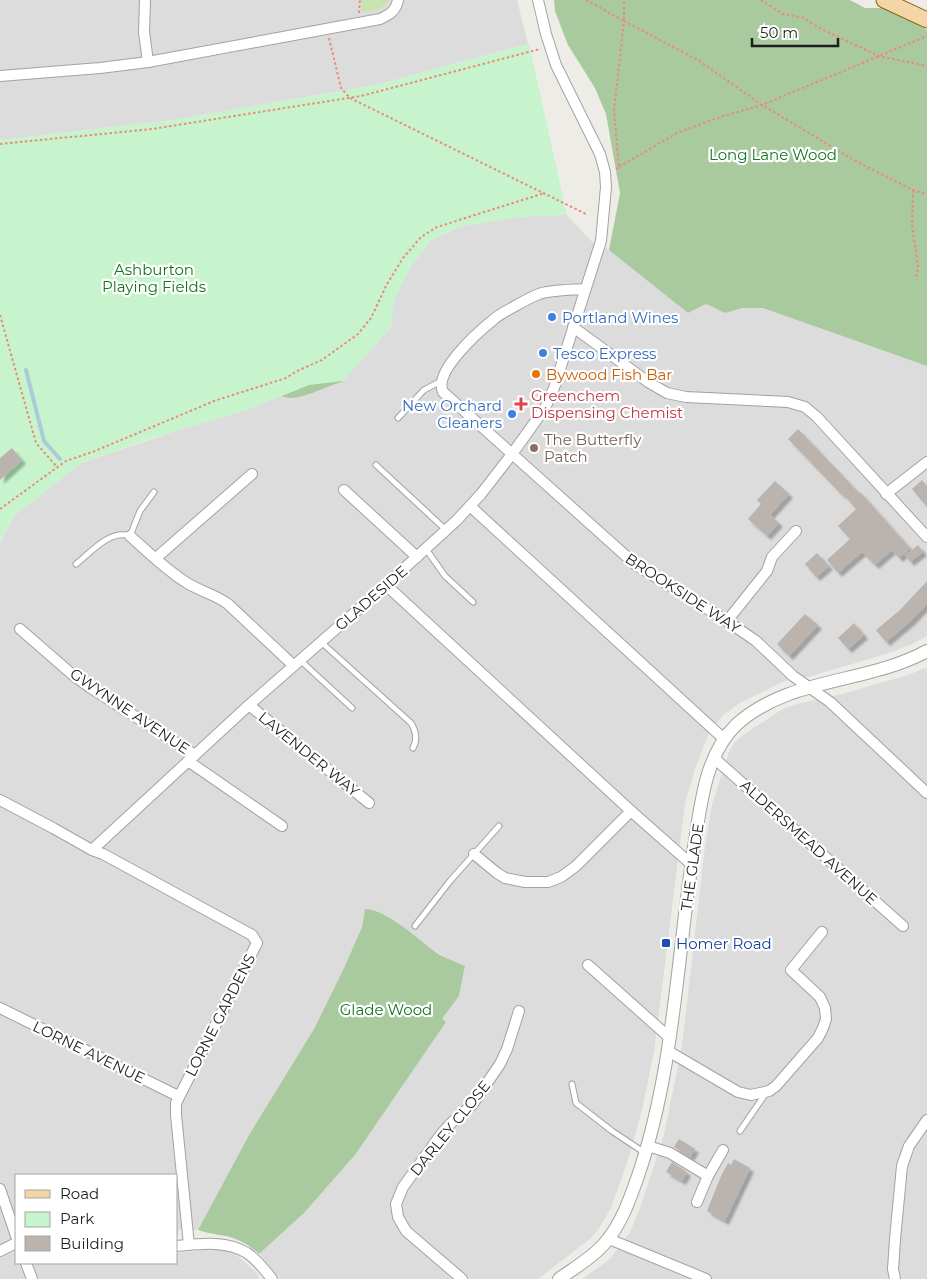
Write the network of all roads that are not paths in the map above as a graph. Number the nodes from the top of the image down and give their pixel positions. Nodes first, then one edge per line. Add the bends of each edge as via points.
1 (145, 0) edge
2 (398, 0) edge
3 (538, 0) edge
4 (884, 0) edge
5 (927, 20) edge
6 (148, 62) junction
7 (0, 76) edge
8 (585, 289) junction
9 (573, 327) junction
10 (441, 381) junction
11 (398, 418) dead end
12 (512, 454) junction
13 (927, 462) edge
14 (376, 465) dead end
15 (252, 474) dead end
16 (344, 490) dead end
17 (154, 492) dead end
18 (886, 494) junction
19 (470, 506) junction
20 (446, 530) junction
21 (796, 531) dead end
22 (130, 536) junction
23 (927, 537) edge
24 (426, 549) junction
25 (417, 557) junction
26 (156, 558) junction
27 (76, 564) dead end
28 (386, 585) junction
29 (473, 602) dead end
30 (727, 621) junction
31 (20, 629) dead end
32 (320, 642) junction
33 (927, 651) edge
34 (296, 663) junction
35 (810, 688) junction
36 (249, 705) junction
37 (352, 708) dead end
38 (724, 739) junction
39 (413, 748) dead end
40 (192, 758) junction
41 (714, 758) junction
42 (927, 793) edge
43 (0, 800) edge
44 (369, 803) dead end
45 (631, 811) junction
46 (282, 826) dead end
47 (499, 826) dead end
48 (92, 850) junction
49 (474, 854) junction
50 (691, 864) junction
51 (414, 926) dead end
52 (903, 926) dead end
53 (822, 932) dead end
54 (588, 965) dead end
55 (0, 1008) edge
56 (519, 1010) dead end
57 (669, 1045) junction
58 (572, 1084) dead end
59 (766, 1092) junction
60 (178, 1096) junction
61 (927, 1120) edge
62 (740, 1131) dead end
63 (647, 1150) junction
64 (723, 1150) dead end
65 (708, 1176) junction
66 (0, 1189) edge
67 (697, 1202) dead end
68 (15, 1233) edge
69 (609, 1239) junction
70 (15, 1244) edge
71 (188, 1245) junction
72 (178, 1246) edge
73 (0, 1250) edge
74 (26, 1264) edge
75 (32, 1279) edge
76 (272, 1279) edge
77 (462, 1279) edge
78 (560, 1279) edge
79 (706, 1279) edge
80 (895, 1279) edge

1 - 6 street via 144,32
2 - 6 street via 390,15 380,19
3 - 8 street, GLADESIDE via 549,46 594,140 606,176 603,231
4 - 5 main road
6 - 7 street
8 - 9 street, GLADESIDE
8 - 10 street via 540,293 494,319 455,357
9 - 12 street, GLADESIDE via 550,399
9 - 18 street via 667,393 693,398 778,401 805,407
10 - 11 lane via 424,390
10 - 12 street, BROOKSIDE WAY via 443,392
12 - 19 street, GLADESIDE
12 - 30 street, BROOKSIDE WAY via 636,565
13 - 18 street
14 - 20 lane
15 - 26 street
16 - 25 street
17 - 22 lane via 140,511
18 - 23 street
19 - 20 street, GLADESIDE
19 - 38 street
20 - 24 street, GLADESIDE
21 - 30 street via 772,557 767,571
22 - 26 street
22 - 27 lane via 112,536
24 - 25 street, GLADESIDE
24 - 29 lane via 445,576
25 - 28 street, GLADESIDE
26 - 34 street via 184,581 228,604
28 - 32 street, GLADESIDE
28 - 45 street
30 - 35 street, BROOKSIDE WAY via 756,641
31 - 40 street, GWYNNE AVENUE via 74,676
32 - 34 street, GLADESIDE
32 - 39 lane via 411,723 415,730
33 - 35 street, THE GLADE via 899,664
34 - 36 street, GLADESIDE
34 - 37 lane
35 - 38 street, THE GLADE via 764,705
35 - 42 street, BROOKSIDE WAY via 830,702
36 - 40 street, GLADESIDE
36 - 44 street, LAVENDER WAY
38 - 41 street, THE GLADE
40 - 46 street, GWYNNE AVENUE
40 - 48 street, GLADESIDE
41 - 50 street, THE GLADE via 702,798
41 - 52 street, ALDERSMEAD AVENUE
43 - 48 street
45 - 49 street via 576,866 548,882 505,878
45 - 50 street
47 - 49 lane
48 - 60 street, LORNE GARDENS via 252,935 257,943
49 - 51 lane
50 - 57 street, THE GLADE
53 - 59 street via 791,970 823,1002 826,1013 823,1028 776,1086
54 - 57 street
55 - 60 street, LORNE AVENUE
56 - 77 street, DARLEY CLOSE via 500,1064 472,1105 437,1140 403,1187 396,1204 398,1217 406,1231
57 - 59 street via 738,1092 751,1095
57 - 63 street, THE GLADE
58 - 63 lane via 576,1103 612,1131
59 - 62 lane
60 - 71 street, LORNE GARDENS via 175,1107
61 - 80 street via 909,1146 902,1166 893,1268
63 - 65 street via 670,1153
63 - 69 street, THE GLADE via 627,1207
64 - 65 street
65 - 67 street
66 - 68 street
69 - 78 street, THE GLADE via 596,1253
69 - 79 street
70 - 73 street
71 - 72 street
71 - 76 street via 222,1245 242,1251
74 - 75 street

